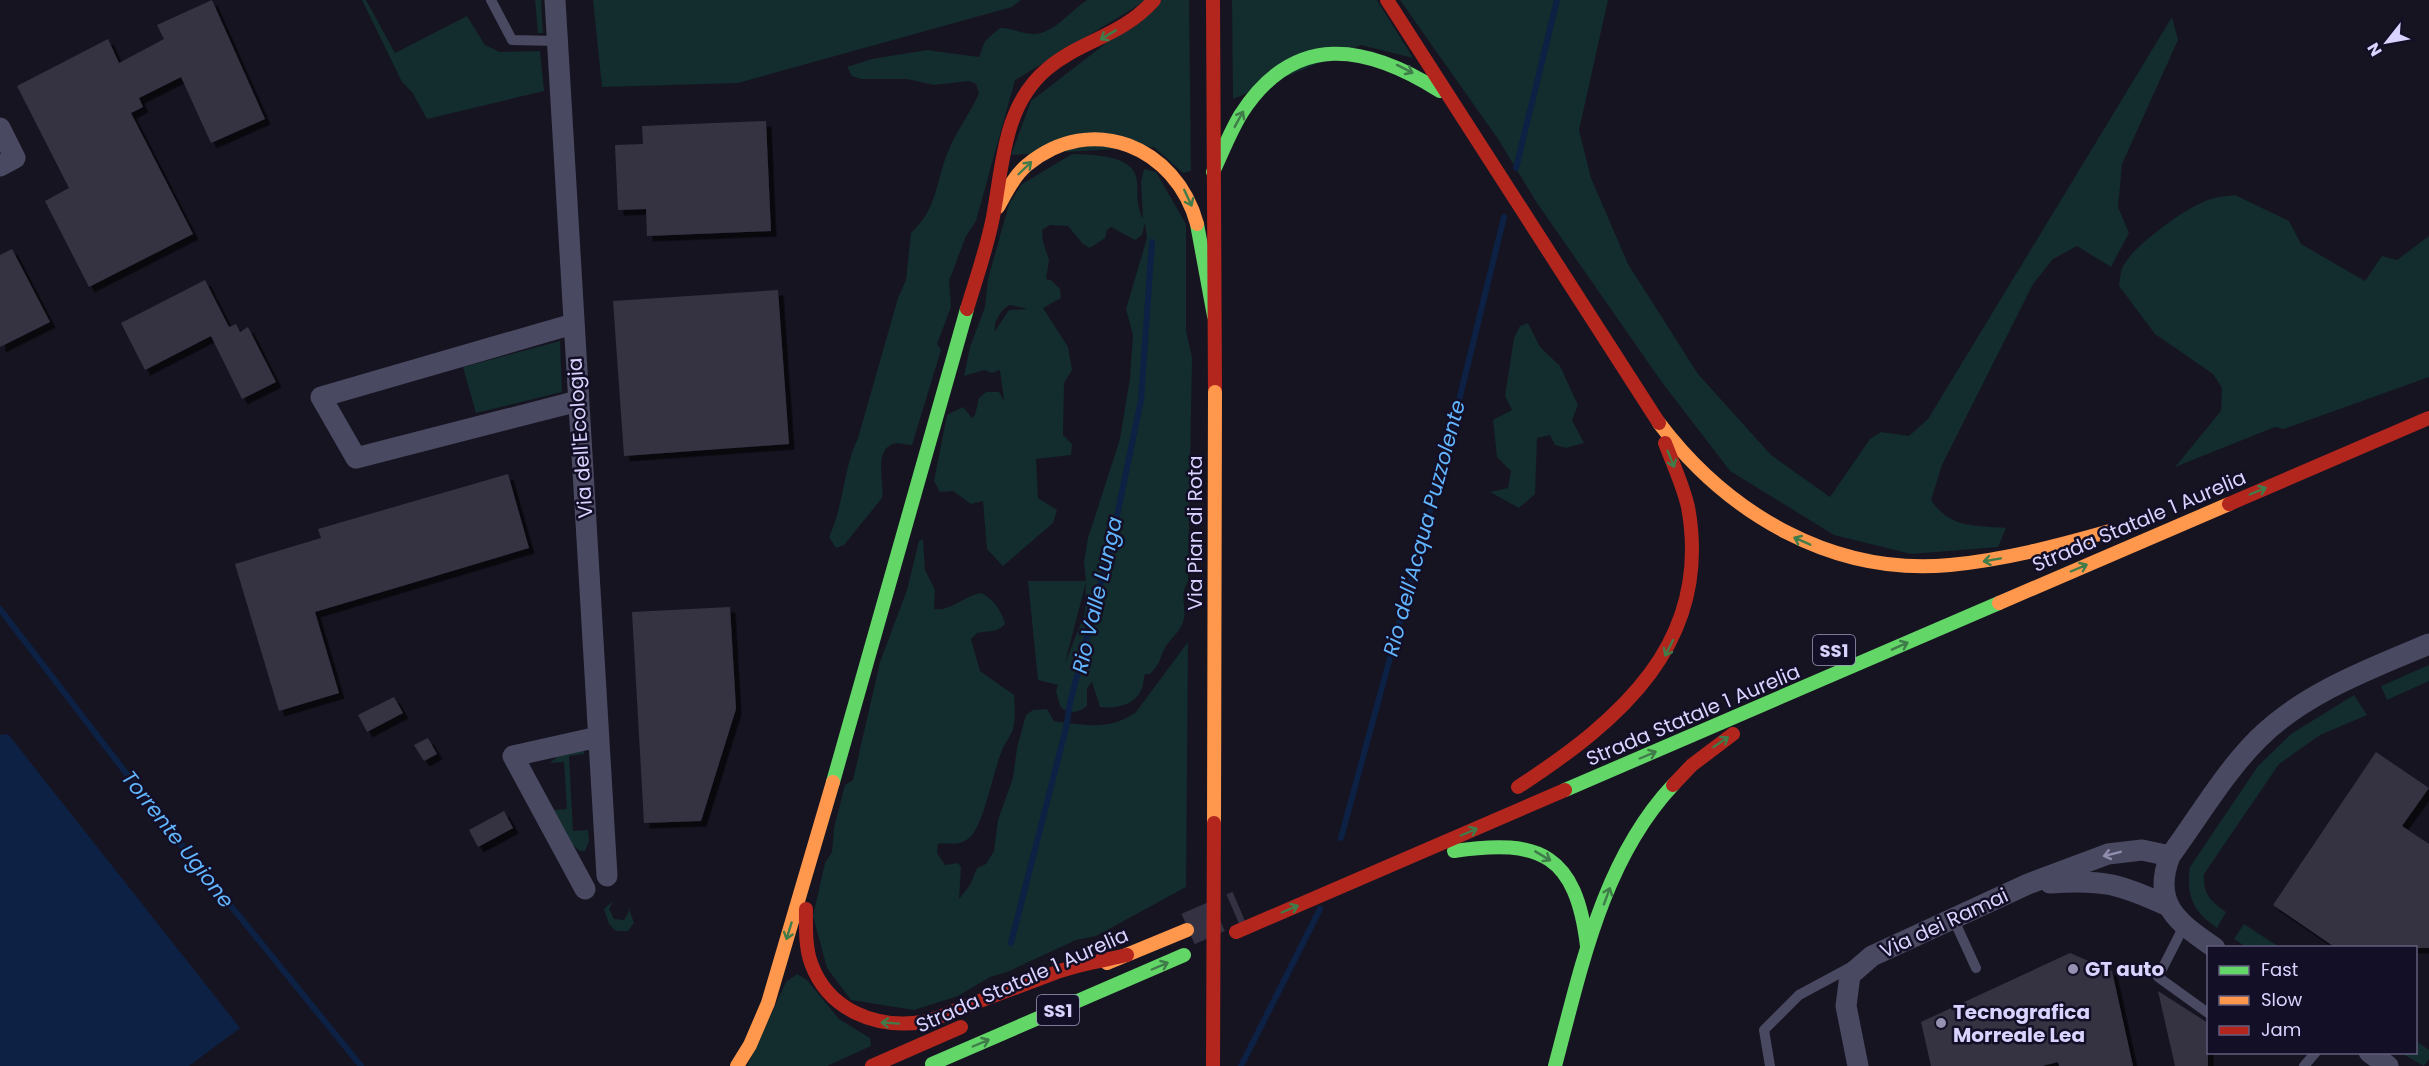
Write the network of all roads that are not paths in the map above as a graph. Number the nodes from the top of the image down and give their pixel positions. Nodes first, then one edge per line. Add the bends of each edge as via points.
1 (491, 0) edge
2 (555, 0) edge
3 (1154, 0) edge
4 (1213, 0) edge
5 (1387, 0) edge
6 (557, 41) junction
7 (1449, 97) junction
8 (0, 128) edge
9 (0, 166) edge
10 (1213, 172) junction
11 (993, 217) junction
12 (1214, 316) junction
13 (573, 324) junction
14 (578, 401) junction
15 (1648, 406) junction
16 (2429, 418) edge
17 (2022, 569) dead end
18 (2429, 644) edge
19 (1846, 670) junction
20 (598, 736) junction
21 (1584, 758) dead end
22 (813, 855) junction
23 (2170, 856) junction
24 (607, 876) dead end
25 (1365, 877) junction
26 (2028, 884) junction
27 (585, 890) dead end
28 (2168, 906) junction
29 (1953, 918) junction
30 (2184, 926) junction
31 (1187, 930) tunnel mouth
32 (1236, 932) dead end
33 (2212, 946) edge
34 (1587, 951) junction
35 (1188, 953) dead end
36 (1126, 955) junction
37 (1872, 956) junction
38 (1976, 968) dead end
39 (1019, 1002) dead end
40 (2207, 1012) edge
41 (976, 1021) dead end
42 (2315, 1054) edge
43 (737, 1066) edge
44 (872, 1066) edge
45 (927, 1066) edge
46 (1213, 1066) edge
47 (1556, 1066) edge
48 (1770, 1066) edge
49 (1858, 1066) edge
50 (2304, 1066) edge

1 - 6 lane via 512,40
2 - 6 street, Via dell'Ecologia
3 -> 11 main road via 1122,27 1063,58 1037,80 1024,98 1002,151
4 - 10 main road, Via Pian di Rota
5 - 7 main road
6 - 13 street, Via dell'Ecologia
10 -> 7 main road via 1236,123 1260,91 1287,67 1322,54 1362,52 1380,58
7 - 15 main road
8 - 9 street via 15,158
10 - 12 main road, Via Pian di Rota
11 -> 12 main road via 1017,176 1048,150 1099,138 1134,146 1168,169 1184,189 1194,211
11 - 22 main road
12 - 46 main road, Via Pian di Rota, bridge
13 - 14 street, Via dell'Ecologia
13 - 14 street via 321,397 357,458
14 - 20 street, Via dell'Ecologia
17 -> 15 main road, Strada Statale 1 Aurelia via 2116,529 2028,554 1957,566 1887,565 1848,558 1786,533 1734,500 1692,461
15 -> 21 main road, Strada Statale 1 Aurelia via 1682,486 1689,517 1691,563 1682,616 1665,655 1639,693 1587,741 1513,789
19 -> 16 main road, Strada Statale 1 Aurelia / SS1
18 - 23 street via 2331,688 2276,722 2246,751
25 -> 19 main road, Strada Statale 1 Aurelia / SS1
34 -> 19 main road via 1627,847 1671,783 1695,760 1730,736
20 - 24 street, Via dell'Ecologia
20 - 27 street via 513,756
36 -> 22 main road via 1063,970 924,1022 871,1021 833,998 808,957 805,921
22 -> 43 main road via 768,1003
23 -> 26 street, Via dei Ramai via 2126,850
23 - 28 street via 2163,887
32 -> 25 main road, Strada Statale 1 Aurelia / SS1
25 -> 34 main road via 1474,847 1505,845 1534,850 1557,865 1574,886 1584,914
26 - 28 street, Via dei Ramai via 2091,880 2118,885
26 - 29 street, Via dei Ramai
28 - 30 street
29 - 37 street, Via dei Ramai
29 - 38 lane
30 - 33 street
30 - 40 lane via 2158,977
31 - 36 main road, Strada Statale 1 Aurelia / SS1
34 - 47 main road
45 -> 35 main road, Strada Statale 1 Aurelia / SS1
36 - 39 main road, Strada Statale 1 Aurelia / SS1
37 - 48 lane via 1800,995 1764,1030
37 - 49 street, Via dei Ramai via 1850,975 1846,1006
41 - 44 main road, Strada Statale 1 Aurelia
42 - 50 lane

